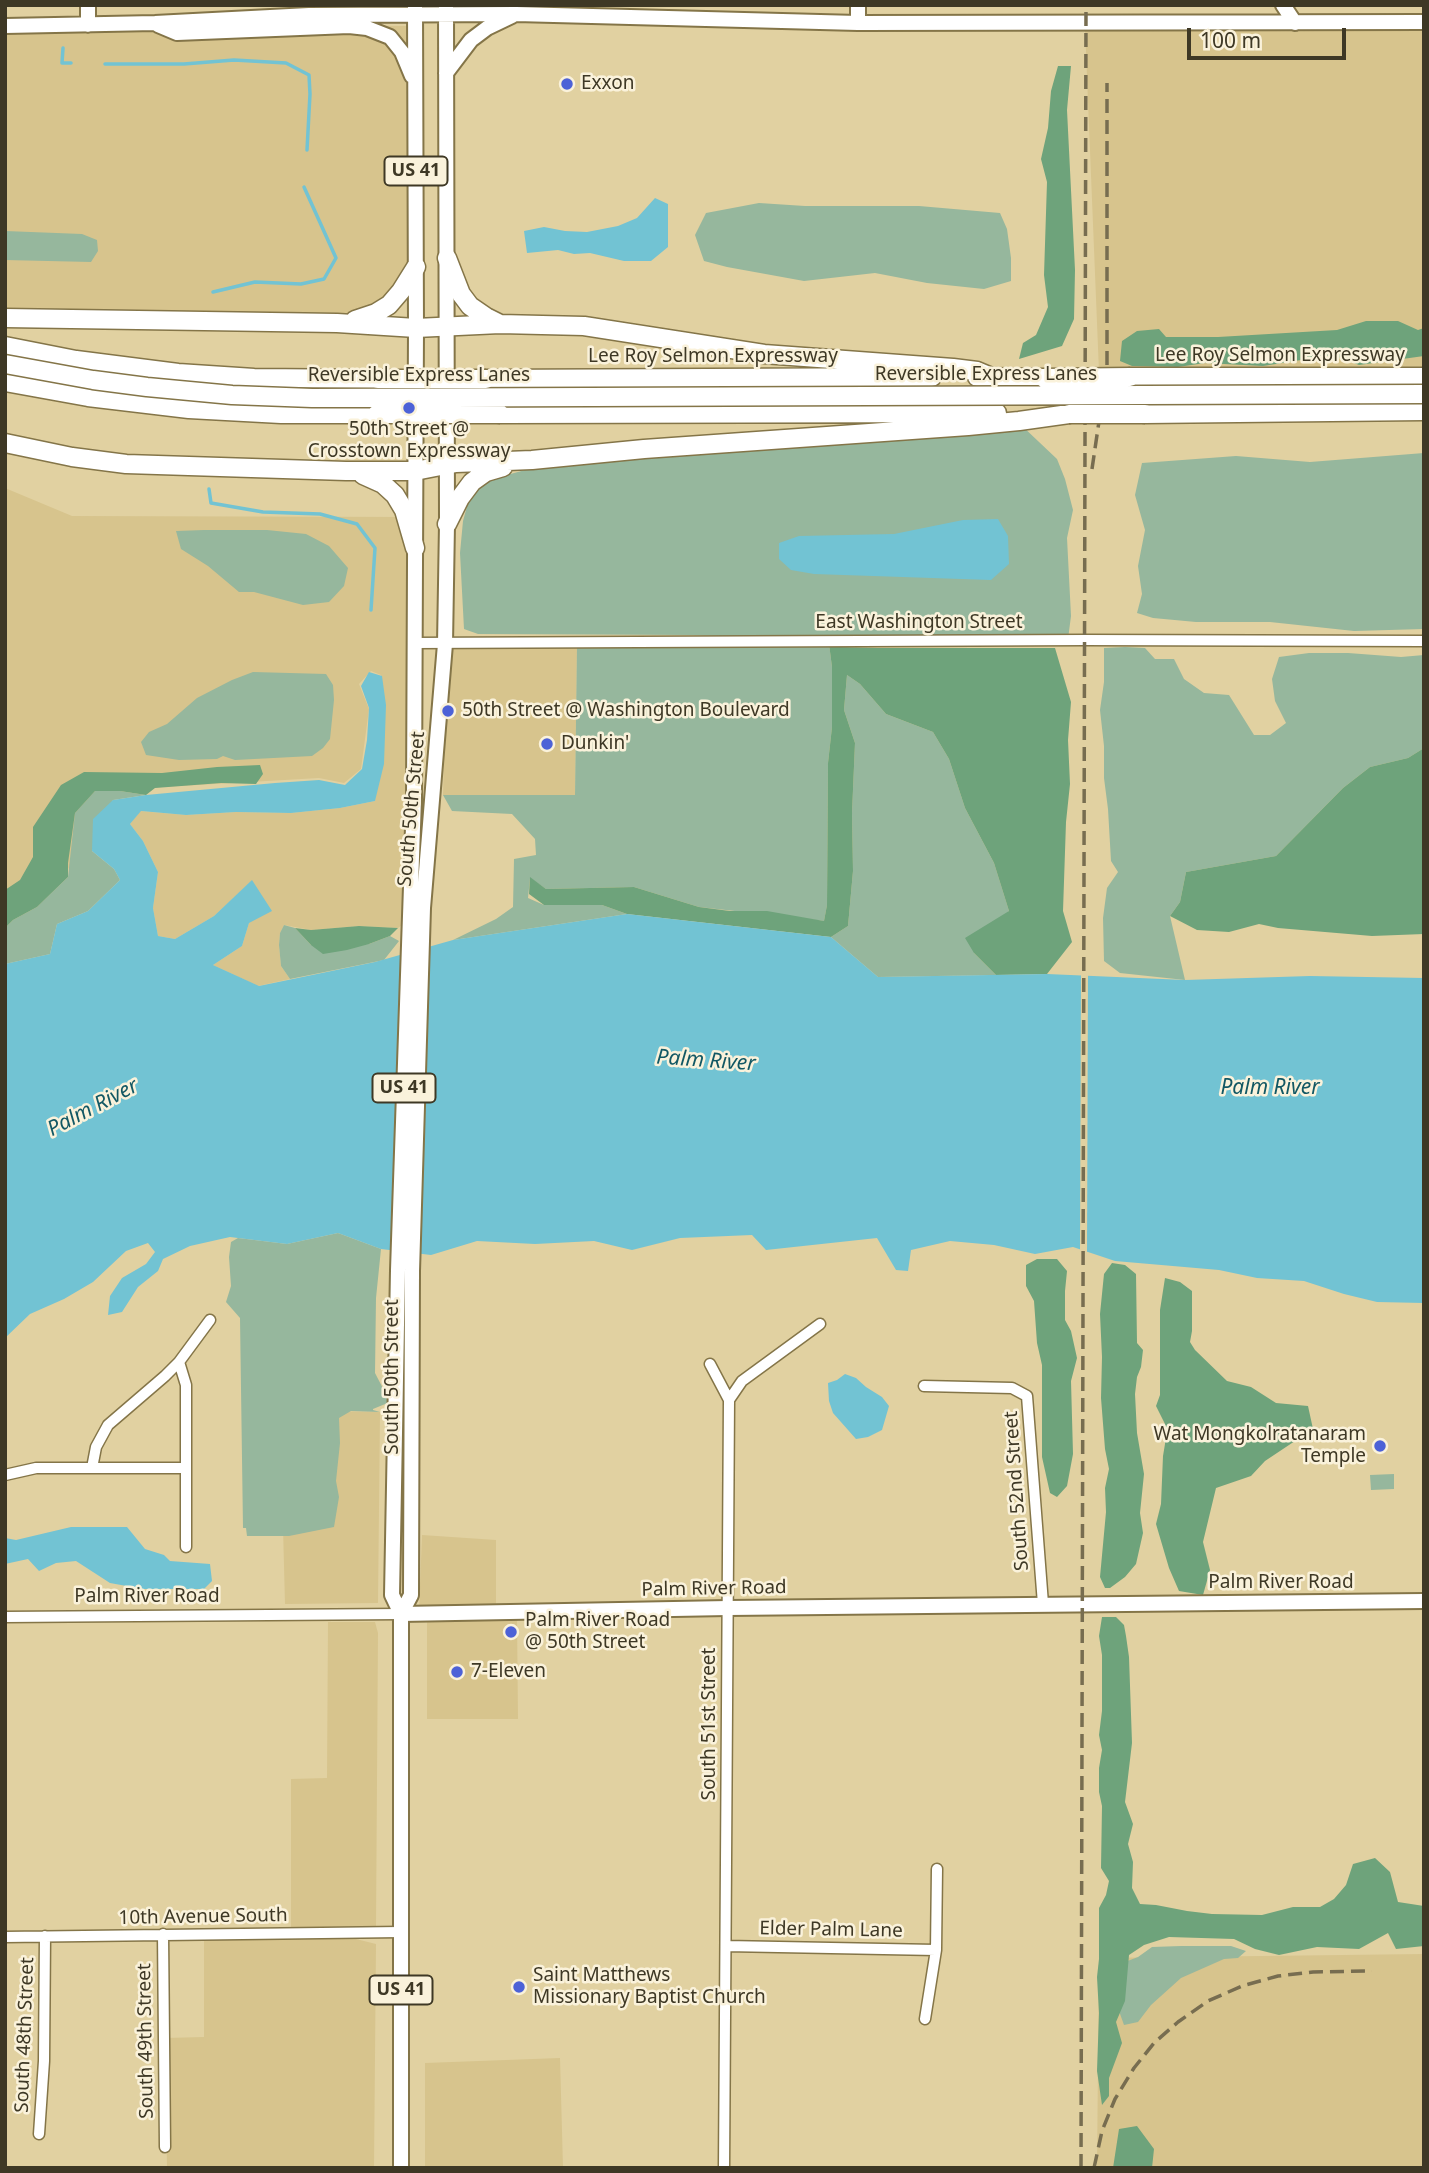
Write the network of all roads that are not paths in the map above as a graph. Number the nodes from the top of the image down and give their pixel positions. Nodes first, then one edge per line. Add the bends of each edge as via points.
1 (88, 5) edge
2 (858, 5) edge
3 (1283, 5) edge
4 (415, 10) edge
5 (446, 10) edge
6 (516, 14) junction
7 (1424, 22) edge
8 (153, 23) junction
9 (858, 23) junction
10 (1295, 23) junction
11 (88, 25) junction
12 (5, 26) edge
13 (446, 73) junction
14 (415, 82) junction
15 (447, 258) junction
16 (416, 267) junction
17 (5, 318) edge
18 (337, 323) junction
19 (500, 324) junction
20 (447, 327) junction
21 (416, 328) junction
22 (5, 346) edge
23 (5, 364) edge
24 (989, 376) junction
25 (1424, 376) edge
26 (5, 382) edge
27 (1424, 394) edge
28 (1424, 411) edge
29 (1044, 416) junction
30 (5, 443) edge
31 (532, 460) junction
32 (447, 464) junction
33 (346, 471) junction
34 (415, 471) junction
35 (447, 524) junction
36 (415, 548) junction
37 (1424, 641) edge
38 (414, 643) junction
39 (445, 644) junction
40 (417, 907) junction
41 (209, 1320) dead end
42 (820, 1324) dead end
43 (179, 1362) junction
44 (710, 1364) dead end
45 (924, 1387) dead end
46 (729, 1400) junction
47 (92, 1468) junction
48 (186, 1468) junction
49 (5, 1475) edge
50 (186, 1547) dead end
51 (1424, 1601) edge
52 (1043, 1604) junction
53 (728, 1608) junction
54 (401, 1614) junction
55 (5, 1617) edge
56 (937, 1869) dead end
57 (401, 1932) junction
58 (163, 1934) junction
59 (45, 1936) junction
60 (5, 1937) edge
61 (726, 1946) junction
62 (936, 1950) junction
63 (925, 2019) dead end
64 (39, 2134) dead end
65 (165, 2147) dead end
66 (401, 2168) edge
67 (724, 2168) edge

1 - 11 main road
2 - 9 main road
3 - 10 main road
4 - 5 main road
4 - 8 main road
4 - 14 main road, South 50th Street / US 41
5 - 6 main road
5 - 13 main road, South 50th Street / US 41
6 - 9 main road
6 - 13 main road via 471,40
7 - 10 main road
8 - 11 main road
8 - 14 main road via 177,33 367,28 390,37
9 - 10 main road
11 - 12 main road
13 - 15 main road, South 50th Street / US 41
14 - 16 main road, South 50th Street / US 41
15 - 19 highway via 470,306
15 - 20 main road, South 50th Street / US 41
16 - 18 highway via 383,310
16 - 21 main road, South 50th Street / US 41
17 - 18 highway
18 - 21 highway
19 - 20 highway
19 - 24 highway via 599,327 764,354 953,368
20 - 21 highway
20 - 32 main road, South 50th Street / US 41
21 - 34 main road, South 50th Street / US 41
22 - 24 highway, Lee Roy Selmon Expressway, bridge via 76,360 254,378
23 - 27 highway, Reversible Express Lanes, bridge via 147,387 313,398
24 - 25 highway, Lee Roy Selmon Expressway, bridge
26 - 29 highway, bridge via 189,409 281,414
28 - 29 highway, bridge
29 - 31 highway
30 - 33 highway via 126,464
31 - 32 highway
31 - 35 highway via 479,476
32 - 34 highway
32 - 35 main road, South 50th Street / US 41
33 - 34 highway
33 - 36 highway via 390,489 404,510
34 - 36 main road, South 50th Street / US 41
35 - 39 main road, South 50th Street / US 41
36 - 38 main road, South 50th Street / US 41
37 - 39 street, East Washington Street
38 - 39 street, East Washington Street
38 - 40 main road, South 50th Street / US 41
39 - 40 main road, South 50th Street / US 41
40 - 54 main road, South 50th Street / US 41 via 405,1270 411,1595
41 - 43 street
42 - 46 street via 742,1381
43 - 47 street via 108,1425 96,1447
43 - 48 street via 186,1385
44 - 46 street
45 - 52 street, South 52nd Street via 1012,1388 1027,1396
46 - 53 street, South 51st Street
47 - 48 street
47 - 49 street via 36,1468
48 - 50 street
51 - 52 main road, Palm River Road
52 - 53 main road, Palm River Road
53 - 54 main road, Palm River Road
53 - 61 street, South 51st Street
54 - 55 street, Palm River Road
54 - 57 main road, South 50th Street / US 41
56 - 62 street
57 - 58 street, 10th Avenue South
57 - 66 main road, South 50th Street / US 41
58 - 59 street, 10th Avenue South
58 - 65 street, South 49th Street
59 - 60 street, 10th Avenue South
59 - 64 street, South 48th Street
61 - 62 street, Elder Palm Lane
61 - 67 street, South 51st Street
62 - 63 street

